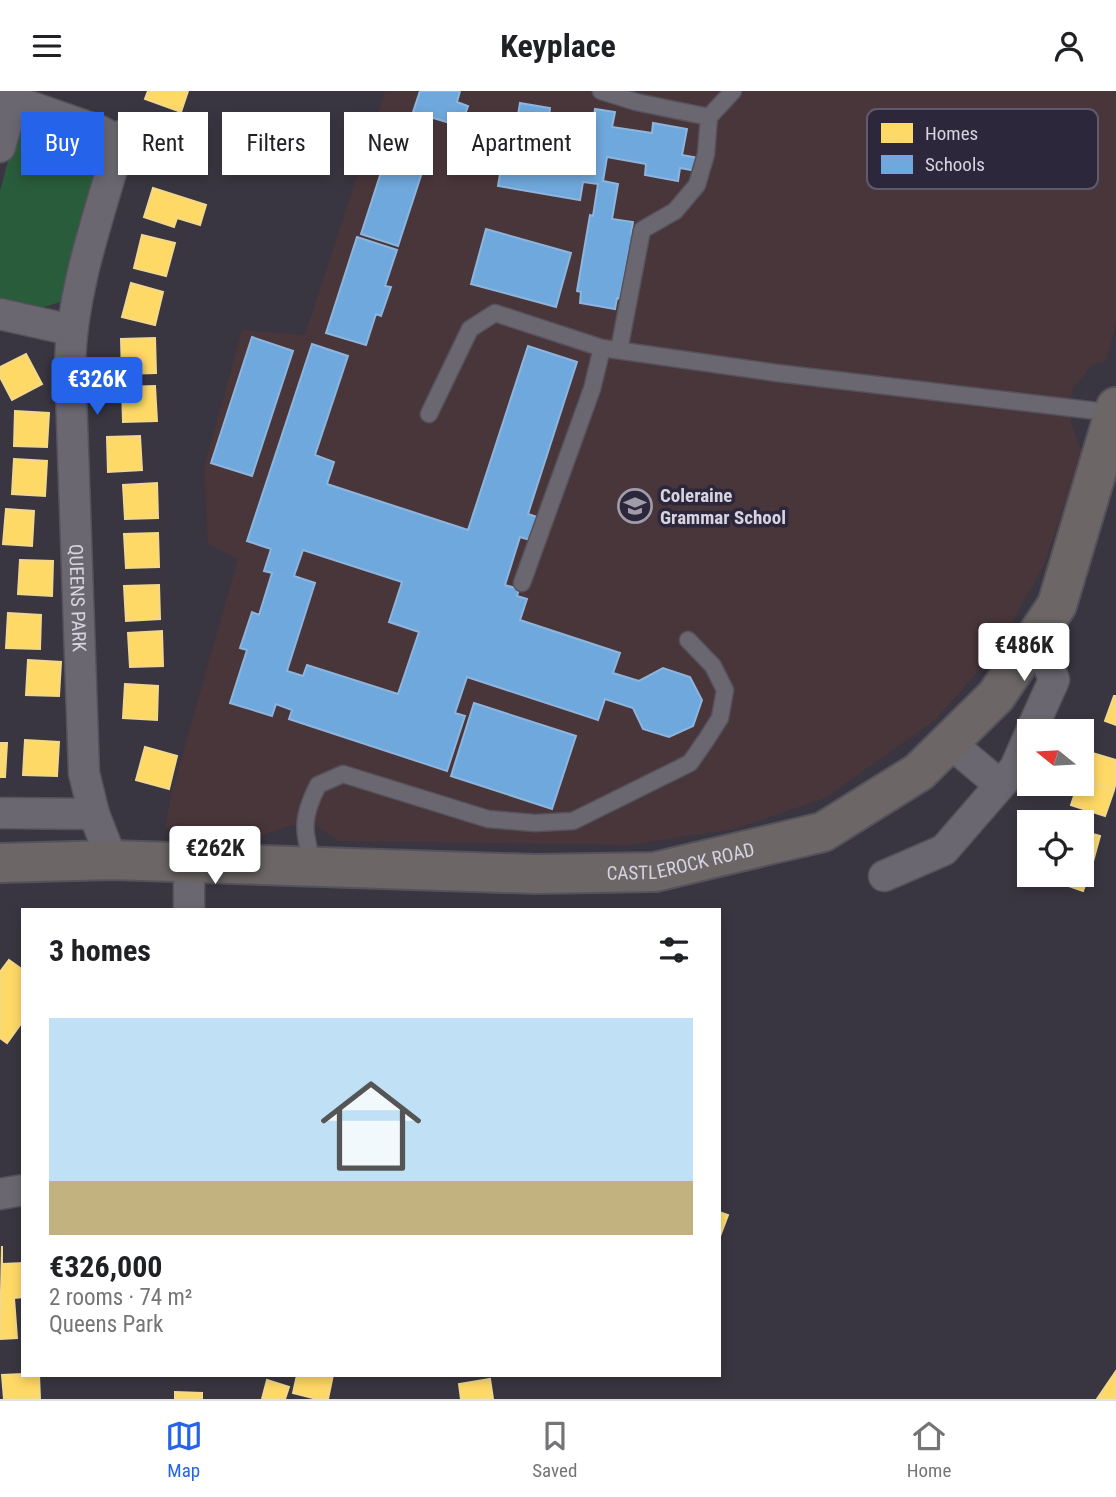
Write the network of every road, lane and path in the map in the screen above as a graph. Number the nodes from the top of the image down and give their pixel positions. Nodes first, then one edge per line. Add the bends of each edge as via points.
1 (601, 91) edge
2 (733, 91) edge
3 (6, 98) edge
4 (709, 117) junction
5 (116, 139) joint
6 (0, 147) edge
7 (0, 314) edge
8 (71, 330) junction
9 (602, 348) junction
10 (619, 350) junction
11 (1115, 410) edge
12 (429, 414) dead end
13 (522, 583) dead end
14 (1037, 636) junction
15 (688, 640) dead end
16 (1037, 719) edge
17 (949, 742) junction
18 (1017, 763) edge
19 (1000, 785) junction
20 (0, 813) edge
21 (94, 814) junction
22 (112, 860) junction
23 (189, 862) junction
24 (0, 863) edge
25 (313, 865) junction
26 (884, 876) dead end
27 (188, 908) edge
28 (21, 1190) edge
29 (0, 1194) edge

1 - 4 lane
2 - 4 lane
3 - 5 street
3 - 6 street
4 - 10 lane via 697,185 675,211 642,230
5 - 8 street, QUEENS PARK via 117,152
7 - 8 street
8 - 21 street, QUEENS PARK via 84,773
9 - 10 lane
9 - 12 lane via 495,313 470,330
9 - 13 lane via 592,389
10 - 11 lane via 791,375
11 - 14 main road, CASTLEROCK ROAD via 1057,605
14 - 16 street via 1054,680
14 - 17 main road, CASTLEROCK ROAD via 996,696
15 - 25 lane via 713,666 725,690 720,718 690,763 573,821 535,823 488,819 343,775 318,785 307,807 304,833
17 - 19 street
17 - 25 main road, CASTLEROCK ROAD via 919,772 823,832 655,872 536,874
18 - 19 street
19 - 26 street via 944,850
20 - 21 street
21 - 22 street, QUEENS PARK
22 - 23 main road, CASTLEROCK ROAD
22 - 24 main road, CASTLEROCK ROAD
23 - 25 main road, CASTLEROCK ROAD
23 - 27 street
28 - 29 street

